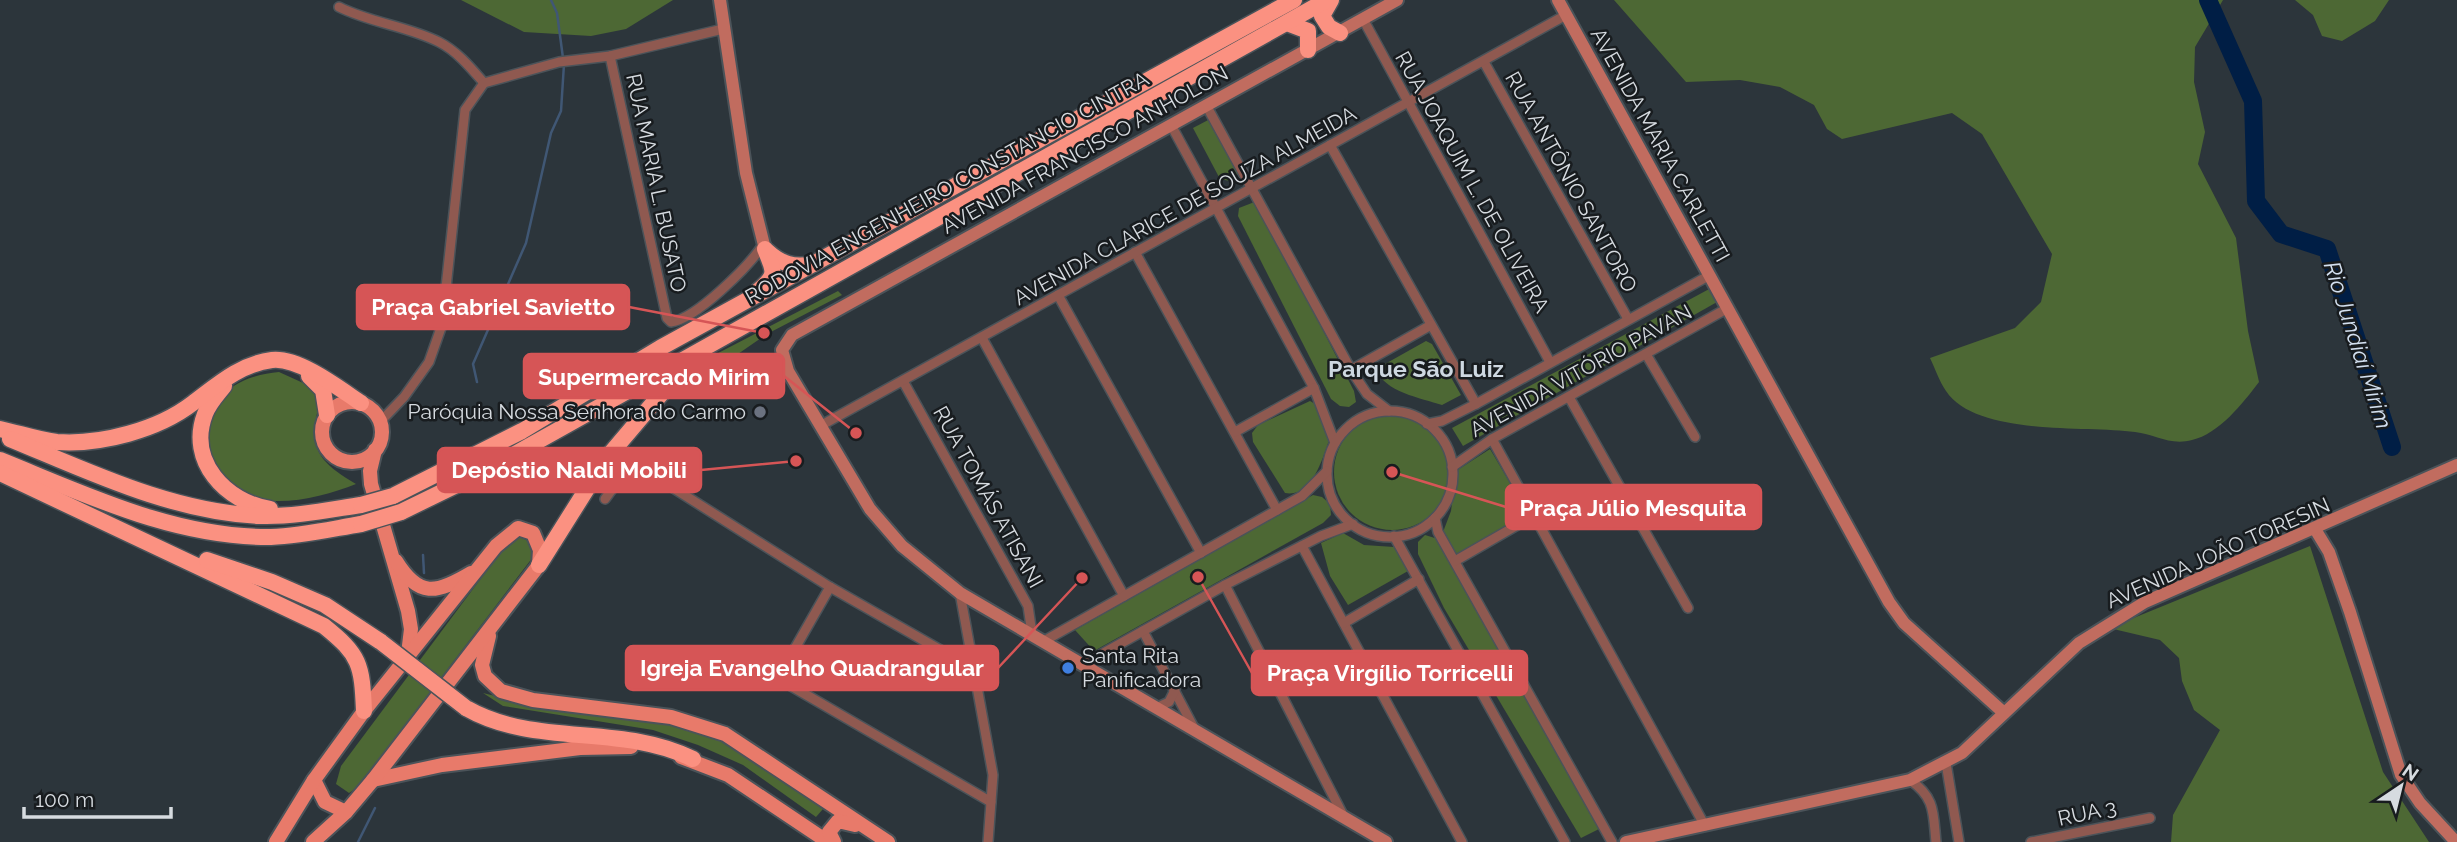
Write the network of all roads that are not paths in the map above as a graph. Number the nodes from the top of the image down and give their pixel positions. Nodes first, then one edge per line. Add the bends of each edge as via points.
1 (720, 0) edge
2 (1294, 0) edge
3 (1329, 0) edge
4 (1397, 0) edge
5 (1558, 0) edge
6 (339, 7) dead end
7 (1566, 15) junction
8 (1363, 19) junction
9 (1287, 23) junction
10 (723, 29) junction
11 (1340, 33) junction
12 (1308, 50) junction
13 (610, 56) junction
14 (1485, 62) junction
15 (484, 83) junction
16 (1409, 103) junction
17 (1206, 106) junction
18 (1171, 125) junction
19 (1330, 145) junction
20 (1251, 188) junction
21 (1215, 208) junction
22 (765, 246) junction
23 (1135, 252) junction
24 (822, 261) junction
25 (1710, 275) junction
26 (1059, 296) junction
27 (1728, 308) junction
28 (730, 311) junction
29 (1628, 319) junction
30 (1431, 325) junction
31 (982, 338) junction
32 (714, 343) junction
33 (1646, 354) junction
34 (1550, 362) junction
35 (300, 367) junction
36 (1350, 370) junction
37 (230, 376) junction
38 (902, 380) junction
39 (1314, 388) junction
40 (1569, 397) junction
41 (361, 404) junction
42 (1476, 404) junction
43 (1389, 411) junction
44 (327, 415) junction
45 (380, 422) junction
46 (1427, 424) junction
47 (820, 426) junction
48 (0, 429) edge
49 (1235, 432) junction
50 (0, 435) edge
51 (1695, 437) dead end
52 (1492, 439) junction
53 (1335, 443) junction
54 (375, 450) junction
55 (337, 458) junction
56 (0, 461) edge
57 (2457, 465) edge
58 (1452, 467) junction
59 (1327, 471) junction
60 (0, 473) edge
61 (371, 484) junction
62 (605, 499) dead end
63 (1277, 510) junction
64 (300, 514) junction
65 (1535, 515) junction
66 (1435, 518) junction
67 (1353, 524) junction
68 (116, 528) junction
69 (2315, 529) junction
70 (1394, 536) junction
71 (1302, 546) junction
72 (1200, 553) junction
73 (394, 557) junction
74 (1455, 561) junction
75 (539, 565) junction
76 (480, 567) junction
77 (1419, 579) junction
78 (1225, 586) junction
79 (830, 587) junction
80 (960, 593) junction
81 (1124, 596) junction
82 (1688, 608) dead end
83 (494, 622) junction
84 (1344, 623) junction
85 (1143, 631) junction
86 (1038, 637) junction
87 (408, 654) junction
88 (1084, 664) junction
89 (972, 668) junction
90 (1175, 690) junction
91 (1158, 707) junction
92 (364, 710) junction
93 (2004, 713) junction
94 (1194, 728) junction
95 (693, 759) junction
96 (1946, 762) junction
97 (314, 780) junction
98 (373, 780) junction
99 (1910, 780) junction
100 (991, 803) junction
101 (1951, 806) junction
102 (1933, 811) junction
103 (346, 812) junction
104 (1345, 817) junction
105 (2150, 818) dead end
106 (1705, 825) junction
107 (883, 839) edge
108 (276, 842) edge
109 (313, 842) edge
110 (828, 842) edge
111 (834, 842) edge
112 (988, 842) edge
113 (1386, 842) edge
114 (1462, 842) edge
115 (1565, 842) edge
116 (1612, 842) edge
117 (1626, 842) edge
118 (1936, 842) edge
119 (1959, 842) edge
120 (2031, 842) edge
121 (2456, 842) edge

1 - 10 street
2 - 24 highway, RODOVIA ENGENHEIRO CONSTANCIO CINTRA
3 - 9 highway, RODOVIA ENGENHEIRO CONSTANCIO CINTRA
3 - 11 highway via 1322,16
4 - 8 street, AVENIDA FRANCISCO ANHOLON
5 - 7 street, AVENIDA MARIA CARLETTI
6 - 15 street via 441,43
7 - 14 street, AVENIDA CLARICE DE SOUZA ALMEIDA
7 - 25 street, AVENIDA MARIA CARLETTI
8 - 11 street, AVENIDA FRANCISCO ANHOLON
8 - 16 street, RUA JOAQUIM L. DE OLIVEIRA
9 - 12 highway via 1308,31
9 - 32 highway, RODOVIA ENGENHEIRO CONSTANCIO CINTRA
10 - 13 street
10 - 22 street via 746,173
11 - 12 street, AVENIDA FRANCISCO ANHOLON
12 - 17 street, AVENIDA FRANCISCO ANHOLON
13 - 15 street via 564,61
13 - 22 street, RUA MARIA L. BUSATO via 667,318 680,321 704,306
14 - 16 street, AVENIDA CLARICE DE SOUZA ALMEIDA
14 - 29 street, RUA ANTÔNIO SANTORO
15 - 45 street via 465,110 443,325 429,362
16 - 19 street, AVENIDA CLARICE DE SOUZA ALMEIDA
16 - 34 street, RUA JOAQUIM L. DE OLIVEIRA
17 - 18 street, AVENIDA FRANCISCO ANHOLON
17 - 20 street
18 - 21 street
18 - 47 street, AVENIDA FRANCISCO ANHOLON via 792,335 783,345 783,360
19 - 20 street, AVENIDA CLARICE DE SOUZA ALMEIDA
19 - 30 street
20 - 21 street, AVENIDA CLARICE DE SOUZA ALMEIDA
20 - 36 street
21 - 23 street, AVENIDA CLARICE DE SOUZA ALMEIDA
21 - 39 street
22 - 24 highway via 780,262 795,266
22 - 28 highway via 774,272 771,280
23 - 26 street, AVENIDA CLARICE DE SOUZA ALMEIDA
23 - 49 street
24 - 28 highway, RODOVIA ENGENHEIRO CONSTANCIO CINTRA
25 - 27 street, AVENIDA MARIA CARLETTI
25 - 29 street, AVENIDA VITÓRIO PAVAN
26 - 31 street, AVENIDA CLARICE DE SOUZA ALMEIDA
26 - 72 street
27 - 33 street, AVENIDA VITÓRIO PAVAN
27 - 93 street, AVENIDA MARIA CARLETTI via 1889,601 1904,622
28 - 64 highway, RODOVIA ENGENHEIRO CONSTANCIO CINTRA, bridge via 522,431 393,496
29 - 34 street, AVENIDA VITÓRIO PAVAN
30 - 36 street
30 - 42 street
31 - 38 street, AVENIDA CLARICE DE SOUZA ALMEIDA
31 - 81 street
32 - 56 highway, RODOVIA ENGENHEIRO CONSTANCIO CINTRA, bridge via 479,474 401,512 361,524 273,537 205,531 130,512
32 - 75 highway via 661,394 605,460
33 - 40 street, AVENIDA VITÓRIO PAVAN
33 - 51 street
34 - 42 street, AVENIDA VITÓRIO PAVAN
35 - 37 highway via 273,360
35 - 41 highway
35 - 44 highway via 323,390
36 - 43 street via 1367,394
37 - 48 highway via 170,417 106,438 54,442
37 - 64 highway via 211,402 202,425 205,460 213,477 231,495 258,507
38 - 47 street, AVENIDA CLARICE DE SOUZA ALMEIDA
38 - 86 street, RUA TOMÁS ATISANI via 1028,606
39 - 49 street
39 - 53 street
40 - 52 street, AVENIDA VITÓRIO PAVAN
40 - 82 street
41 - 44 main road via 342,403
41 - 45 main road
42 - 46 street, AVENIDA VITÓRIO PAVAN
43 - 46 street via 1409,414
43 - 53 street via 1363,417
44 - 55 main road via 321,434
45 - 54 main road via 381,440
46 - 58 street via 1445,444
47 - 80 street via 885,528
49 - 63 street
50 - 64 highway via 134,489 215,512
52 - 58 street, AVENIDA VITÓRIO PAVAN
52 - 65 street
53 - 59 street
54 - 55 main road via 355,462
54 - 61 main road
55 - 61 main road
56 - 68 highway
57 - 69 street, AVENIDA JOÃO TORESIN
58 - 66 street via 1449,494
59 - 63 street via 1302,496
59 - 67 street via 1334,502
60 - 68 highway
61 - 73 main road
62 - 79 street via 632,462
63 - 72 street
65 - 74 street
65 - 106 street
66 - 70 street via 1415,531
66 - 74 street
67 - 70 street via 1372,534
67 - 71 street
68 - 92 highway via 324,626 350,647 362,676
68 - 95 highway, bridge via 325,605 486,720 509,727 666,747
69 - 93 street, AVENIDA JOÃO TORESIN via 2146,602 2099,629
69 - 121 street via 2329,552 2350,612 2401,775
70 - 77 street
71 - 78 street
71 - 84 street
72 - 81 street
73 - 76 main road via 405,576 430,591
73 - 87 main road via 411,629
74 - 116 street
75 - 76 main road via 538,540 518,528 504,536
75 - 83 main road
76 - 87 main road
77 - 84 street
77 - 115 street
78 - 85 street
78 - 104 street
79 - 89 street
79 - 100 street via 786,664 785,676 791,686
80 - 86 street
80 - 89 street
81 - 86 street
83 - 98 main road
83 - 107 main road via 482,665 485,676 501,691 533,700 671,717 725,734
84 - 114 street
85 - 88 street
85 - 90 street
86 - 88 street
87 - 92 main road
88 - 91 street
89 - 100 street via 993,775
90 - 91 street via 1169,702
90 - 94 street
91 - 94 street
92 - 97 main road
93 - 96 street, AVENIDA JOÃO TORESIN
94 - 104 street
95 - 98 main road via 612,746 419,768
95 - 110 main road via 728,775
96 - 99 street, AVENIDA JOÃO TORESIN
96 - 101 street
97 - 103 main road via 325,802
97 - 108 main road
98 - 103 main road
99 - 102 street via 1928,794
99 - 106 street, AVENIDA JOÃO TORESIN
100 - 112 street
101 - 102 street
101 - 119 street
102 - 118 street
103 - 109 main road
104 - 113 street
105 - 120 street, RUA 3
106 - 117 street, AVENIDA JOÃO TORESIN
107 - 111 main road via 838,821 829,832

